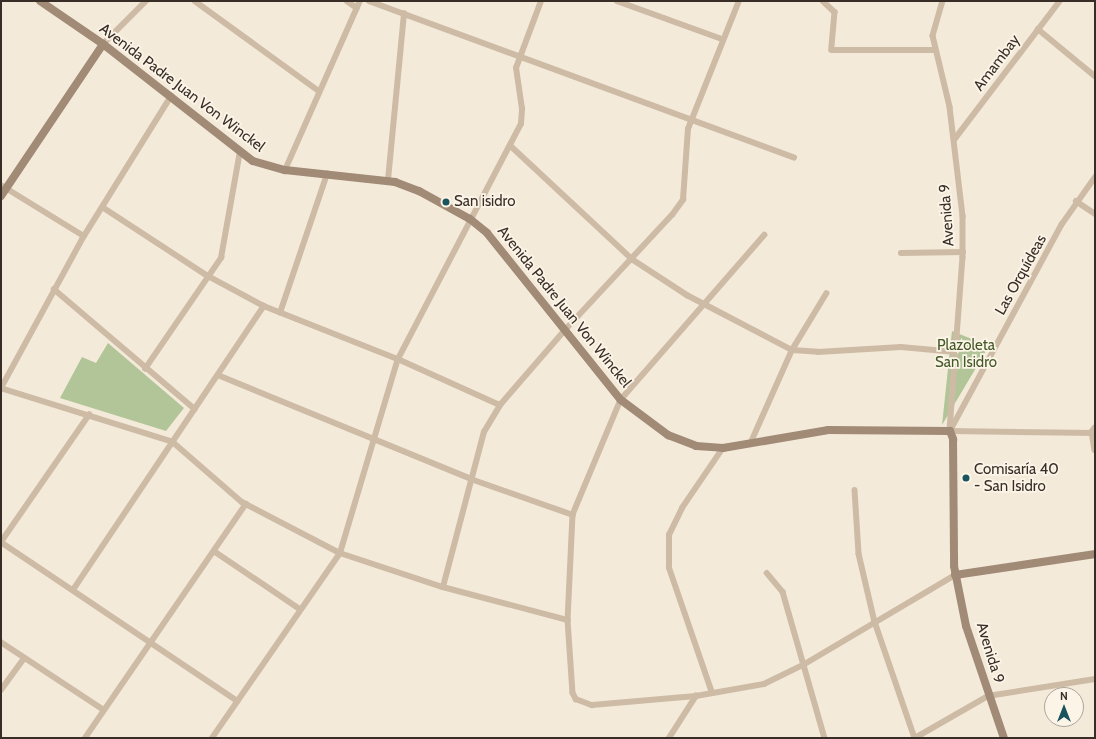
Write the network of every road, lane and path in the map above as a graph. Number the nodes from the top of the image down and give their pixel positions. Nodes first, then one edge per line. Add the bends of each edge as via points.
1 (40, 1) edge
2 (146, 1) edge
3 (195, 1) edge
4 (347, 1) edge
5 (360, 1) edge
6 (369, 1) edge
7 (541, 1) edge
8 (617, 1) edge
9 (739, 1) edge
10 (823, 1) edge
11 (944, 1) edge
12 (1060, 1) edge
13 (357, 8) junction
14 (404, 14) junction
15 (1038, 29) junction
16 (722, 39) junction
17 (103, 44) junction
18 (935, 50) junction
19 (520, 58) junction
20 (1095, 76) edge
21 (320, 91) junction
22 (171, 96) junction
23 (691, 119) junction
24 (954, 140) junction
25 (511, 146) junction
26 (240, 151) junction
27 (794, 156) dead end
28 (285, 170) junction
29 (326, 174) junction
30 (1095, 177) edge
31 (388, 180) junction
32 (4, 186) edge
33 (1, 196) edge
34 (1076, 201) junction
35 (104, 208) junction
36 (1095, 214) edge
37 (470, 219) junction
38 (765, 235) dead end
39 (84, 236) junction
40 (963, 252) junction
41 (901, 253) dead end
42 (632, 259) junction
43 (208, 276) junction
44 (54, 289) junction
45 (826, 294) dead end
46 (705, 304) junction
47 (264, 306) junction
48 (280, 313) junction
49 (565, 330) junction
50 (792, 350) junction
51 (956, 352) junction
52 (398, 359) junction
53 (145, 369) junction
54 (218, 375) junction
55 (1, 388) edge
56 (621, 400) junction
57 (500, 405) junction
58 (195, 409) junction
59 (89, 415) junction
60 (950, 431) junction
61 (1094, 431) edge
62 (376, 440) junction
63 (173, 442) junction
64 (751, 442) junction
65 (723, 448) junction
66 (1095, 450) edge
67 (471, 479) junction
68 (855, 490) dead end
69 (246, 504) junction
70 (574, 515) junction
71 (1, 542) edge
72 (214, 551) junction
73 (340, 553) junction
74 (1095, 554) edge
75 (767, 573) dead end
76 (955, 575) junction
77 (443, 587) junction
78 (73, 590) junction
79 (300, 609) junction
80 (568, 620) junction
81 (875, 622) junction
82 (1, 642) edge
83 (151, 644) junction
84 (24, 658) junction
85 (803, 665) junction
86 (1095, 679) edge
87 (1, 690) edge
88 (712, 694) junction
89 (696, 696) junction
90 (988, 696) junction
91 (238, 701) junction
92 (104, 710) junction
93 (85, 738) edge
94 (212, 738) edge
95 (669, 738) edge
96 (825, 738) edge
97 (915, 738) edge
98 (1004, 738) edge

1 - 17 main road, Avenida Padre Juan Von Winckel
2 - 17 street
3 - 21 street
4 - 13 street
5 - 13 street
6 - 14 street
7 - 19 street
8 - 16 street
9 - 16 street
10 - 18 street via 835,12 832,50
11 - 18 street, Avenida 9 via 933,36
12 - 15 street, Amambay
13 - 21 street
14 - 19 street
14 - 31 street
15 - 20 street
15 - 24 street, Amambay
16 - 23 street
17 - 22 main road, Avenida Padre Juan Von Winckel
17 - 32 main road
18 - 24 street, Avenida 9 via 950,107
19 - 23 street
19 - 25 street via 516,74 522,116
21 - 28 street
22 - 26 main road, Avenida Padre Juan Von Winckel
22 - 35 street
23 - 27 street
23 - 42 street via 688,129 683,200
24 - 40 street, Avenida 9 via 963,216
25 - 37 street
25 - 42 street
26 - 28 main road, Avenida Padre Juan Von Winckel via 262,165
26 - 43 street via 221,258
28 - 29 main road, Avenida Padre Juan Von Winckel
29 - 31 main road, Avenida Padre Juan Von Winckel
29 - 48 street
30 - 34 street, Las Orquídeas
31 - 37 main road, Avenida Padre Juan Von Winckel via 419,191
32 - 33 main road
32 - 39 street
34 - 36 street
34 - 60 street, Las Orquídeas
35 - 39 street
35 - 43 street
37 - 49 main road, Avenida Padre Juan Von Winckel via 487,233
37 - 52 street
38 - 46 street
39 - 44 street
40 - 41 street
40 - 51 street, Avenida 9
42 - 46 street
42 - 49 street
43 - 47 street
43 - 53 street
44 - 53 street
44 - 55 street
45 - 50 street
46 - 50 street
46 - 56 street
47 - 48 street
47 - 54 street
48 - 52 street
49 - 56 main road, Avenida Padre Juan Von Winckel
49 - 57 street
50 - 51 street via 818,352 901,347
50 - 64 street
51 - 60 street, Avenida 9
52 - 57 street
52 - 62 street
53 - 58 street
54 - 58 street
54 - 62 street
55 - 59 street
56 - 65 main road, Avenida Padre Juan Von Winckel via 668,435 696,446
56 - 70 street
57 - 67 street via 484,432
58 - 63 street
59 - 63 street
59 - 71 street
60 - 61 street
60 - 64 main road, Avenida Padre Juan Von Winckel via 848,428
60 - 76 main road
61 - 66 street
62 - 67 street
62 - 73 street
63 - 69 street
63 - 78 street
64 - 65 main road, Avenida Padre Juan Von Winckel
65 - 88 street via 682,508 669,535 669,568
67 - 70 street
67 - 77 street
68 - 81 street via 859,554
69 - 72 street
69 - 73 street
70 - 80 street
71 - 78 street
72 - 79 street
72 - 83 street
73 - 77 street
73 - 79 street
74 - 76 main road
75 - 85 street via 783,592
76 - 81 street
76 - 90 main road, Avenida 9 via 966,626
77 - 80 street
78 - 83 street
79 - 91 street
80 - 89 street via 573,693 583,704
81 - 85 street
81 - 97 street
82 - 84 street
83 - 91 street
83 - 92 street
84 - 87 street
84 - 92 street
85 - 88 street via 764,684
85 - 96 street
86 - 90 street
88 - 89 street
89 - 95 street
90 - 97 street
90 - 98 main road, Avenida 9
91 - 94 street
92 - 93 street

